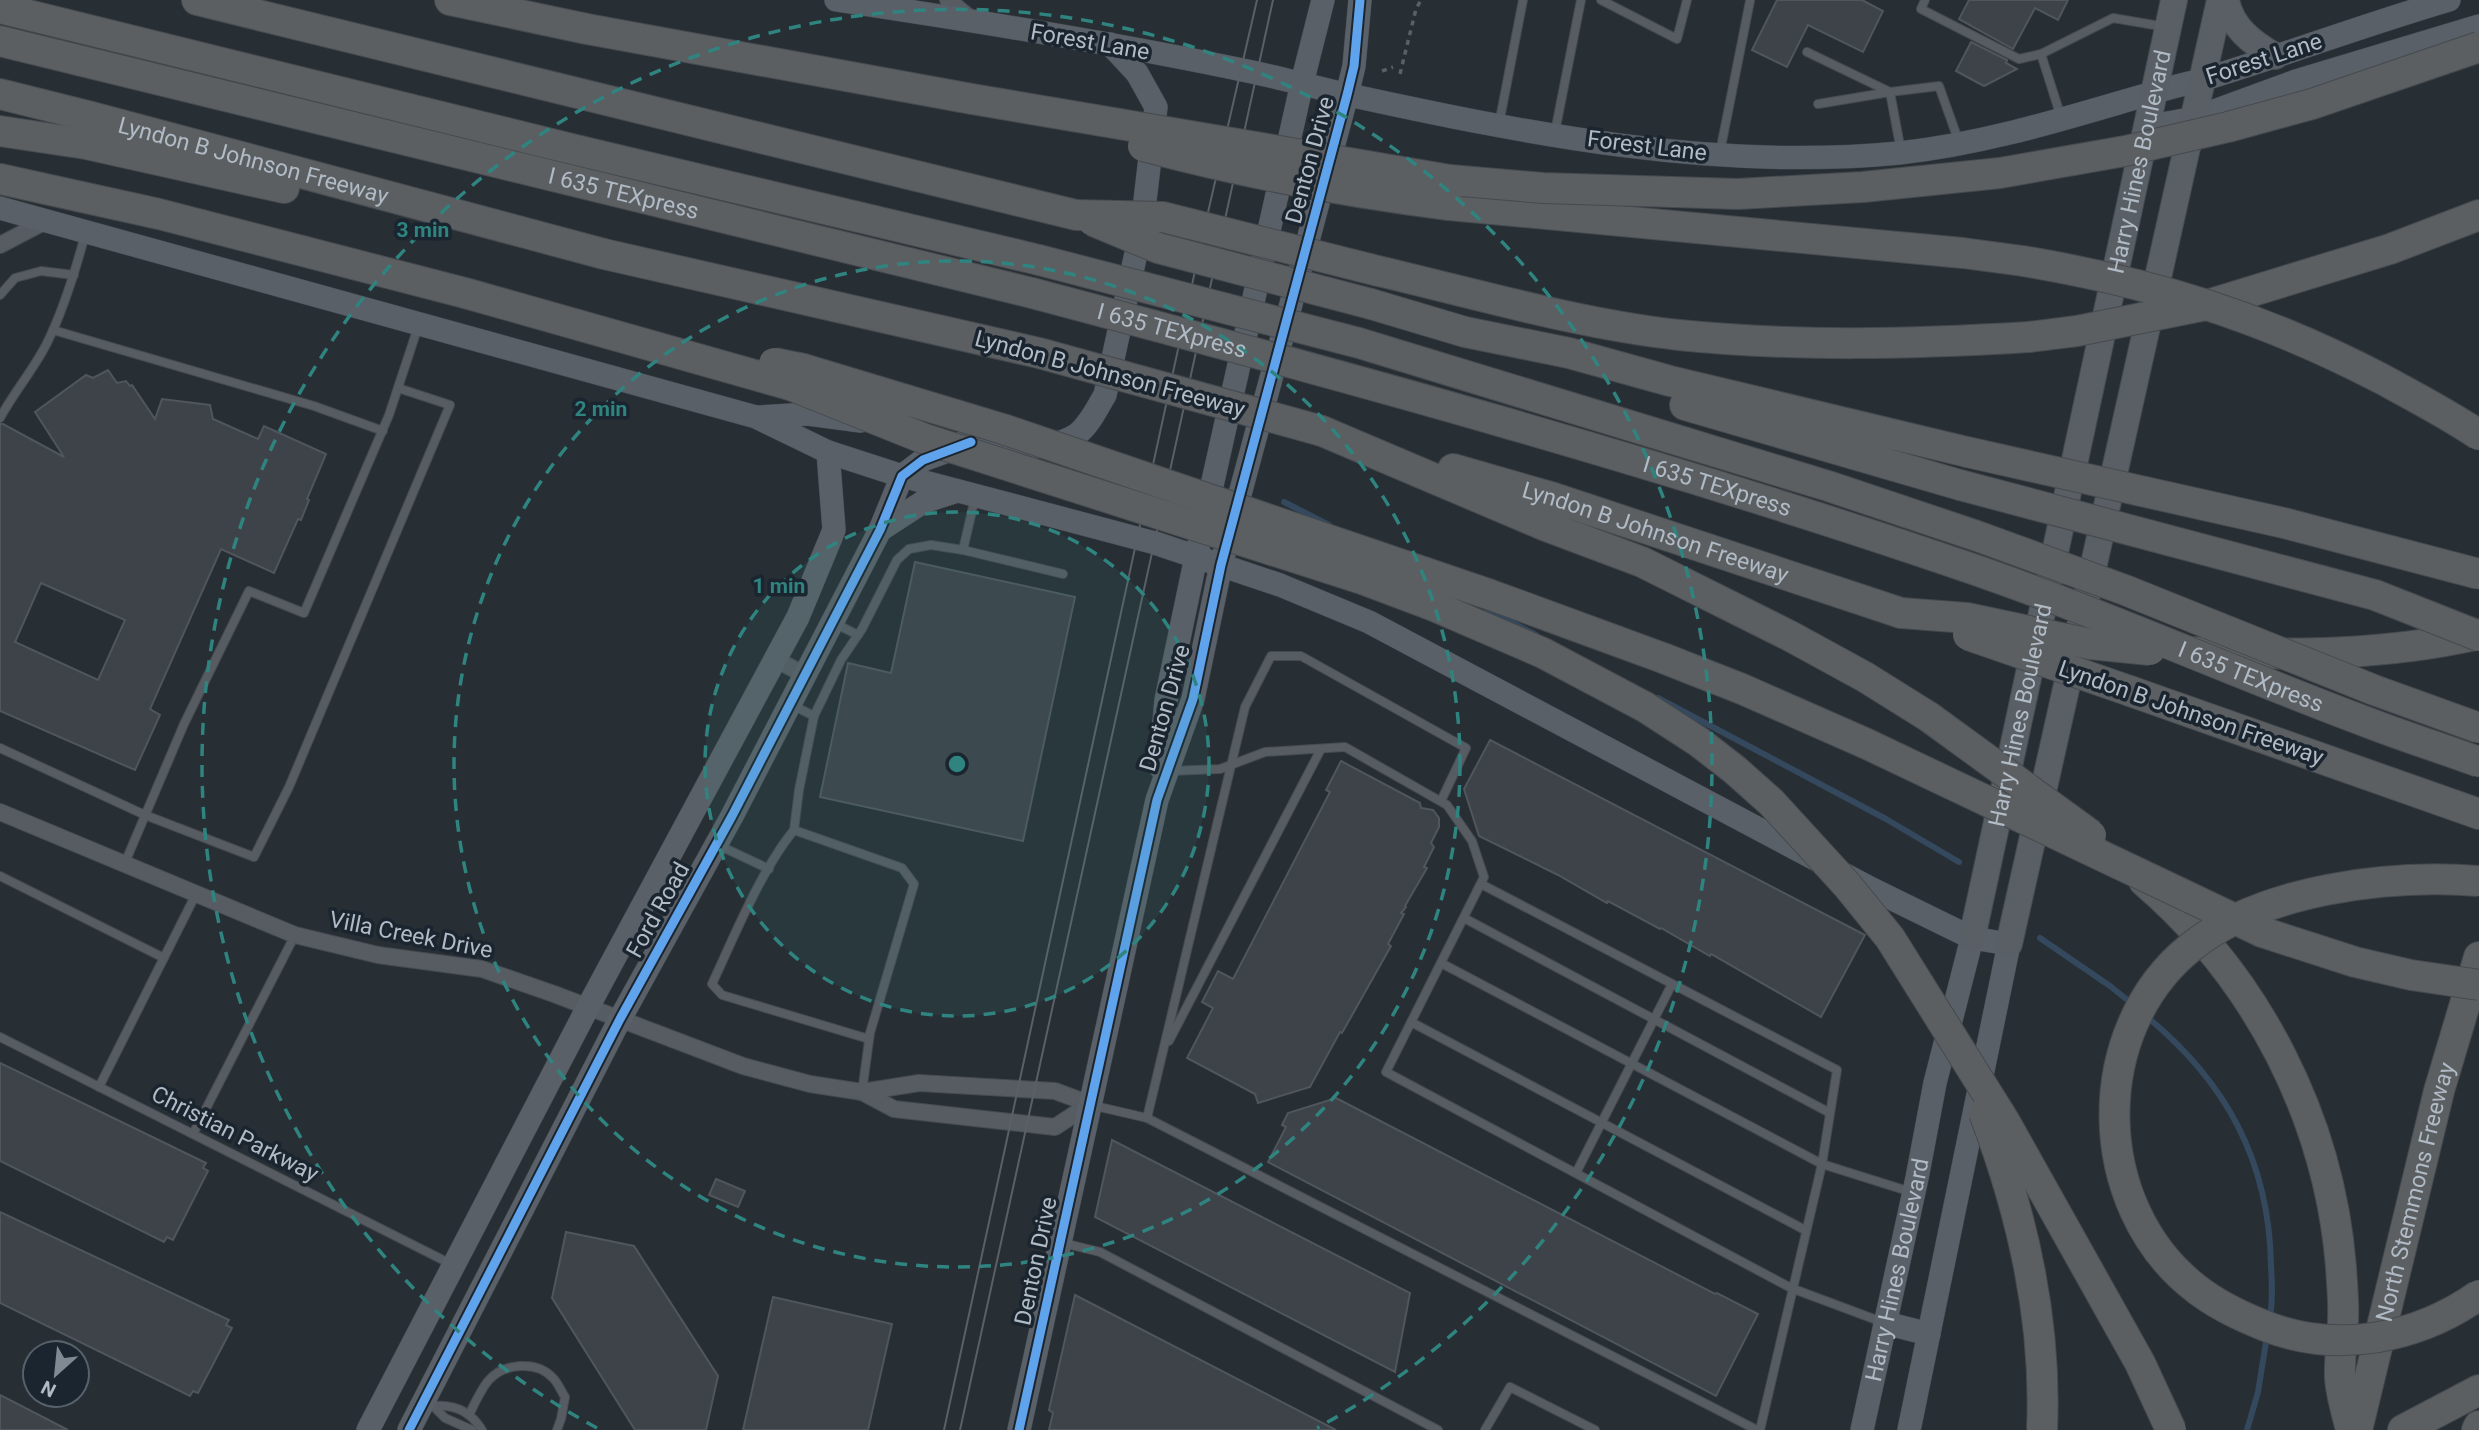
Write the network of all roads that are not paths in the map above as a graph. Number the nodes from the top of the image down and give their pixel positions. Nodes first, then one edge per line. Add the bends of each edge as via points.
1 (197, 0) edge
2 (450, 0) edge
3 (948, 0) edge
4 (1322, 0) edge
5 (1360, 0) edge
6 (1523, 0) edge
7 (1581, 0) edge
8 (1601, 0) edge
9 (1623, 0) edge
10 (1686, 0) edge
11 (1926, 0) edge
12 (2174, 0) edge
13 (2220, 0) edge
14 (2226, 0) edge
15 (2449, 0) edge
16 (852, 1) edge
17 (1750, 1) edge
18 (0, 8) edge
19 (1621, 10) junction
20 (973, 21) junction
21 (2479, 26) edge
22 (2169, 27) junction
23 (0, 41) edge
24 (1110, 44) junction
25 (2479, 47) edge
26 (1807, 52) dead end
27 (2041, 54) junction
28 (2275, 56) junction
29 (2203, 79) junction
30 (1301, 83) junction
31 (1890, 92) junction
32 (2154, 92) junction
33 (0, 94) edge
34 (1348, 95) junction
35 (972, 99) junction
36 (1818, 104) dead end
37 (2195, 118) junction
38 (2062, 120) junction
39 (1499, 125) junction
40 (2146, 127) junction
41 (0, 131) edge
42 (1555, 135) junction
43 (1961, 144) junction
44 (1901, 153) junction
45 (1719, 155) junction
46 (0, 167) edge
47 (0, 179) edge
48 (103, 201) junction
49 (0, 208) edge
50 (1065, 212) junction
51 (2479, 215) edge
52 (46, 220) junction
53 (85, 232) junction
54 (0, 245) edge
55 (604, 254) junction
56 (74, 275) junction
57 (465, 293) junction
58 (0, 295) edge
59 (419, 324) junction
60 (52, 330) junction
61 (1465, 332) junction
62 (398, 388) junction
63 (756, 417) junction
64 (0, 418) edge
65 (383, 431) junction
66 (1322, 431) junction
67 (2479, 436) edge
68 (971, 442) junction
69 (828, 453) junction
70 (902, 476) junction
71 (968, 492) junction
72 (880, 530) junction
73 (963, 550) junction
74 (1196, 557) junction
75 (1221, 565) junction
76 (1063, 574) dead end
77 (2479, 574) edge
78 (1901, 612) junction
79 (831, 622) junction
80 (858, 635) junction
81 (2470, 637) edge
82 (775, 659) junction
83 (803, 674) junction
84 (788, 704) junction
85 (814, 716) junction
86 (2479, 728) edge
87 (0, 748) edge
88 (1321, 749) junction
89 (2479, 762) edge
90 (1230, 765) junction
91 (1167, 771) junction
92 (1157, 800) junction
93 (1441, 801) junction
94 (0, 812) edge
95 (2479, 814) edge
96 (145, 815) junction
97 (794, 830) junction
98 (717, 844) junction
99 (124, 865) junction
100 (769, 869) junction
101 (0, 876) edge
102 (2479, 881) edge
103 (1481, 884) junction
104 (197, 894) junction
105 (1464, 918) junction
106 (295, 935) junction
107 (1972, 938) junction
108 (2009, 944) junction
109 (2479, 957) edge
110 (164, 958) junction
111 (1441, 963) junction
112 (1672, 984) junction
113 (2479, 985) edge
114 (588, 1007) junction
115 (620, 1019) junction
116 (1654, 1019) junction
117 (1411, 1022) junction
118 (0, 1037) edge
119 (869, 1039) junction
120 (1163, 1053) junction
121 (1962, 1054) junction
122 (1632, 1063) junction
123 (99, 1087) junction
124 (862, 1092) junction
125 (1090, 1104) junction
126 (1830, 1113) junction
127 (1147, 1118) junction
128 (1601, 1122) junction
129 (193, 1134) junction
130 (1822, 1164) junction
131 (1576, 1173) junction
132 (1914, 1192) junction
133 (1805, 1230) junction
134 (1060, 1242) junction
135 (453, 1266) junction
136 (1791, 1288) junction
137 (2479, 1295) edge
138 (1885, 1323) junction
139 (1929, 1334) junction
140 (392, 1384) junction
141 (2479, 1390) edge
142 (429, 1403) junction
143 (469, 1415) junction
144 (368, 1430) edge
145 (409, 1430) edge
146 (472, 1430) edge
147 (482, 1430) edge
148 (557, 1430) edge
149 (1019, 1430) edge
150 (1438, 1430) edge
151 (1485, 1430) edge
152 (1595, 1430) edge
153 (1759, 1430) edge
154 (1862, 1430) edge
155 (1909, 1430) edge
156 (2042, 1430) edge
157 (2171, 1430) edge
158 (2351, 1430) edge
159 (2357, 1430) edge
160 (2403, 1430) edge

1 - 50 highway
2 - 35 highway
3 - 20 street
4 - 30 main road, Denton Drive
5 - 34 main road, Denton Drive
6 - 39 lane
7 - 42 lane
8 - 19 lane
9 - 19 lane
10 - 19 lane via 1677,39
11 - 27 lane via 1921,9 2020,59
12 - 22 main road, Harry Hines Boulevard
13 - 29 main road, Harry Hines Boulevard
14 - 28 main road via 2242,33
15 - 28 main road, Forest Lane
16 - 20 main road, Forest Lane
17 - 45 lane
18 - 86 highway, I 635 TEXpress, bridge via 1039,260 1359,343 1977,536
20 - 24 main road, Forest Lane
21 - 37 main road, Forest Lane via 2296,81
22 - 27 lane via 2113,18
22 - 32 main road, Harry Hines Boulevard
23 - 89 highway, I 635 TEXpress, bridge via 1032,293 1350,377 1967,567
24 - 30 main road, Forest Lane
24 - 68 main road via 1137,73 1156,107 1142,226 1105,395 1075,435 1039,448
25 - 35 highway, bridge via 2312,103 2125,151 2000,173 1738,194 1450,180
26 - 31 lane
27 - 38 lane
28 - 29 main road, Forest Lane
29 - 32 main road, Forest Lane
29 - 37 main road, Harry Hines Boulevard
30 - 34 main road, Forest Lane
30 - 74 main road, Denton Drive
31 - 36 lane
31 - 43 lane via 1939,86
31 - 44 lane
32 - 38 main road, Forest Lane
32 - 40 main road, Harry Hines Boulevard
33 - 55 highway, Lyndon B Johnson Freeway
34 - 39 main road, Forest Lane
34 - 75 main road, Denton Drive
35 - 67 highway, bridge via 1262,176 1377,196 1963,253 2090,273 2172,293 2290,335 2416,397
37 - 40 main road, Forest Lane
37 - 108 main road, Harry Hines Boulevard
38 - 43 main road, Forest Lane
39 - 42 main road, Forest Lane
40 - 107 main road, Harry Hines Boulevard
41 - 55 highway via 86,144
42 - 45 main road, Forest Lane
43 - 44 main road, Forest Lane
44 - 45 main road, Forest Lane
46 - 48 highway
47 - 48 highway
48 - 57 highway
49 - 52 main road
50 - 51 highway, bridge via 1163,217 1637,329 1827,344 1909,344 2077,331 2207,305 2378,253
50 - 61 highway, bridge via 1158,248
52 - 53 main road
52 - 54 street
53 - 56 lane
53 - 59 main road
55 - 66 highway, Lyndon B Johnson Freeway, bridge via 1039,353
56 - 58 lane via 41,271 15,278
56 - 60 lane
57 - 113 highway, bridge via 804,369 1003,429 1492,595 1767,700 2262,932 2354,962
57 - 121 highway, bridge via 790,385 925,439 1362,579 1490,628 1599,681 1699,742 1771,803 1890,938
59 - 62 lane
59 - 63 main road
60 - 64 lane
60 - 65 lane via 274,394
61 - 77 highway, bridge via 1569,353
61 - 81 highway, bridge via 1564,370 1960,485 2375,595
62 - 65 lane
62 - 96 lane via 450,405 289,787 254,856
63 - 68 main road via 807,414 927,430
63 - 69 main road
65 - 96 lane via 304,614 249,591
66 - 78 highway, Lyndon B Johnson Freeway via 1554,498
66 - 158 highway, bridge via 1642,562 1865,677 1929,717 2091,835 2174,907 2235,979 2280,1052 2306,1112 2333,1205 2341,1266 2340,1379
68 - 70 main road via 923,460
69 - 70 main road
69 - 82 main road, Ford Road via 834,530
70 - 71 main road
70 - 72 main road, Ford Road
71 - 72 main road via 923,502
71 - 73 lane
71 - 74 main road
72 - 79 main road, Ford Road
73 - 76 lane
73 - 80 lane via 931,545 909,549 897,560
74 - 75 main road
74 - 92 main road, Denton Drive via 1166,700
75 - 91 main road, Denton Drive via 1192,699
75 - 107 main road via 1370,622
78 - 81 highway, bridge via 1967,618 2090,644 2150,650 2339,653
78 - 95 highway, Lyndon B Johnson Freeway, bridge
79 - 80 lane
79 - 83 main road, Ford Road
80 - 85 lane
82 - 83 street
82 - 114 main road, Ford Road
83 - 84 main road, Ford Road
84 - 85 lane
84 - 98 main road, Ford Road
85 - 97 lane
87 - 96 lane
88 - 90 lane via 1265,752
88 - 93 lane via 1345,747
88 - 120 lane
90 - 91 lane
90 - 93 lane via 1245,707 1271,656 1301,656 1466,748
90 - 120 lane
91 - 92 main road, Denton Drive
92 - 125 main road, Denton Drive
93 - 103 lane via 1472,841 1484,877
94 - 99 street, Villa Creek Drive
96 - 99 lane
97 - 100 lane
97 - 119 lane via 902,868 914,884
98 - 100 lane
98 - 115 main road, Ford Road
99 - 104 street, Villa Creek Drive
100 - 119 lane via 712,984 722,995
101 - 110 lane
102 - 137 highway, bridge via 2417,880 2332,890 2253,909 2216,929 2152,986 2119,1065 2113,1108 2122,1171 2152,1240 2192,1286 2239,1315 2293,1336 2372,1339 2427,1325
103 - 105 lane
103 - 112 lane
104 - 106 street, Villa Creek Drive
104 - 110 lane
105 - 111 lane
105 - 116 lane
106 - 114 street, Villa Creek Drive via 378,955 482,969
106 - 129 lane
107 - 108 main road
107 - 132 main road, Harry Hines Boulevard via 1935,1083
108 - 139 main road, Harry Hines Boulevard
109 - 159 highway, North Stemmons Freeway via 2439,1091
110 - 123 lane
111 - 117 lane
111 - 122 lane
112 - 116 lane
112 - 126 lane via 1837,1070
114 - 115 street, Villa Creek Drive
114 - 135 main road, Ford Road
115 - 124 street, Villa Creek Drive via 743,1066
115 - 142 main road, Ford Road
116 - 122 lane
116 - 126 lane
117 - 128 lane
117 - 131 lane via 1386,1072
118 - 123 lane, Christian Parkway
119 - 124 lane
120 - 127 lane
121 - 156 highway, bridge via 1993,1135 2035,1288 2044,1386
121 - 157 highway, bridge via 2140,1363
122 - 128 lane
122 - 130 lane
123 - 129 lane, Christian Parkway
124 - 125 street, Villa Creek Drive via 919,1083 1055,1091
124 - 125 street, Villa Creek Drive via 894,1109 1055,1127
125 - 127 lane
125 - 134 main road, Denton Drive
126 - 130 lane
127 - 153 lane
128 - 131 lane
128 - 133 lane
129 - 135 lane, Christian Parkway
130 - 132 lane
130 - 133 lane
131 - 136 lane
132 - 138 main road, Harry Hines Boulevard
133 - 136 lane
134 - 149 main road, Denton Drive
134 - 150 lane via 1100,1252
135 - 140 main road, Ford Road
136 - 138 lane
136 - 153 lane
138 - 139 main road
138 - 154 main road, Harry Hines Boulevard
139 - 155 main road, Harry Hines Boulevard
140 - 142 main road
140 - 144 main road, Ford Road
141 - 160 highway
142 - 143 lane via 450,1404
142 - 145 main road, Ford Road
142 - 146 lane via 445,1418
143 - 147 lane
143 - 148 lane via 490,1378 521,1365 552,1377 565,1397
151 - 152 lane via 1510,1387

